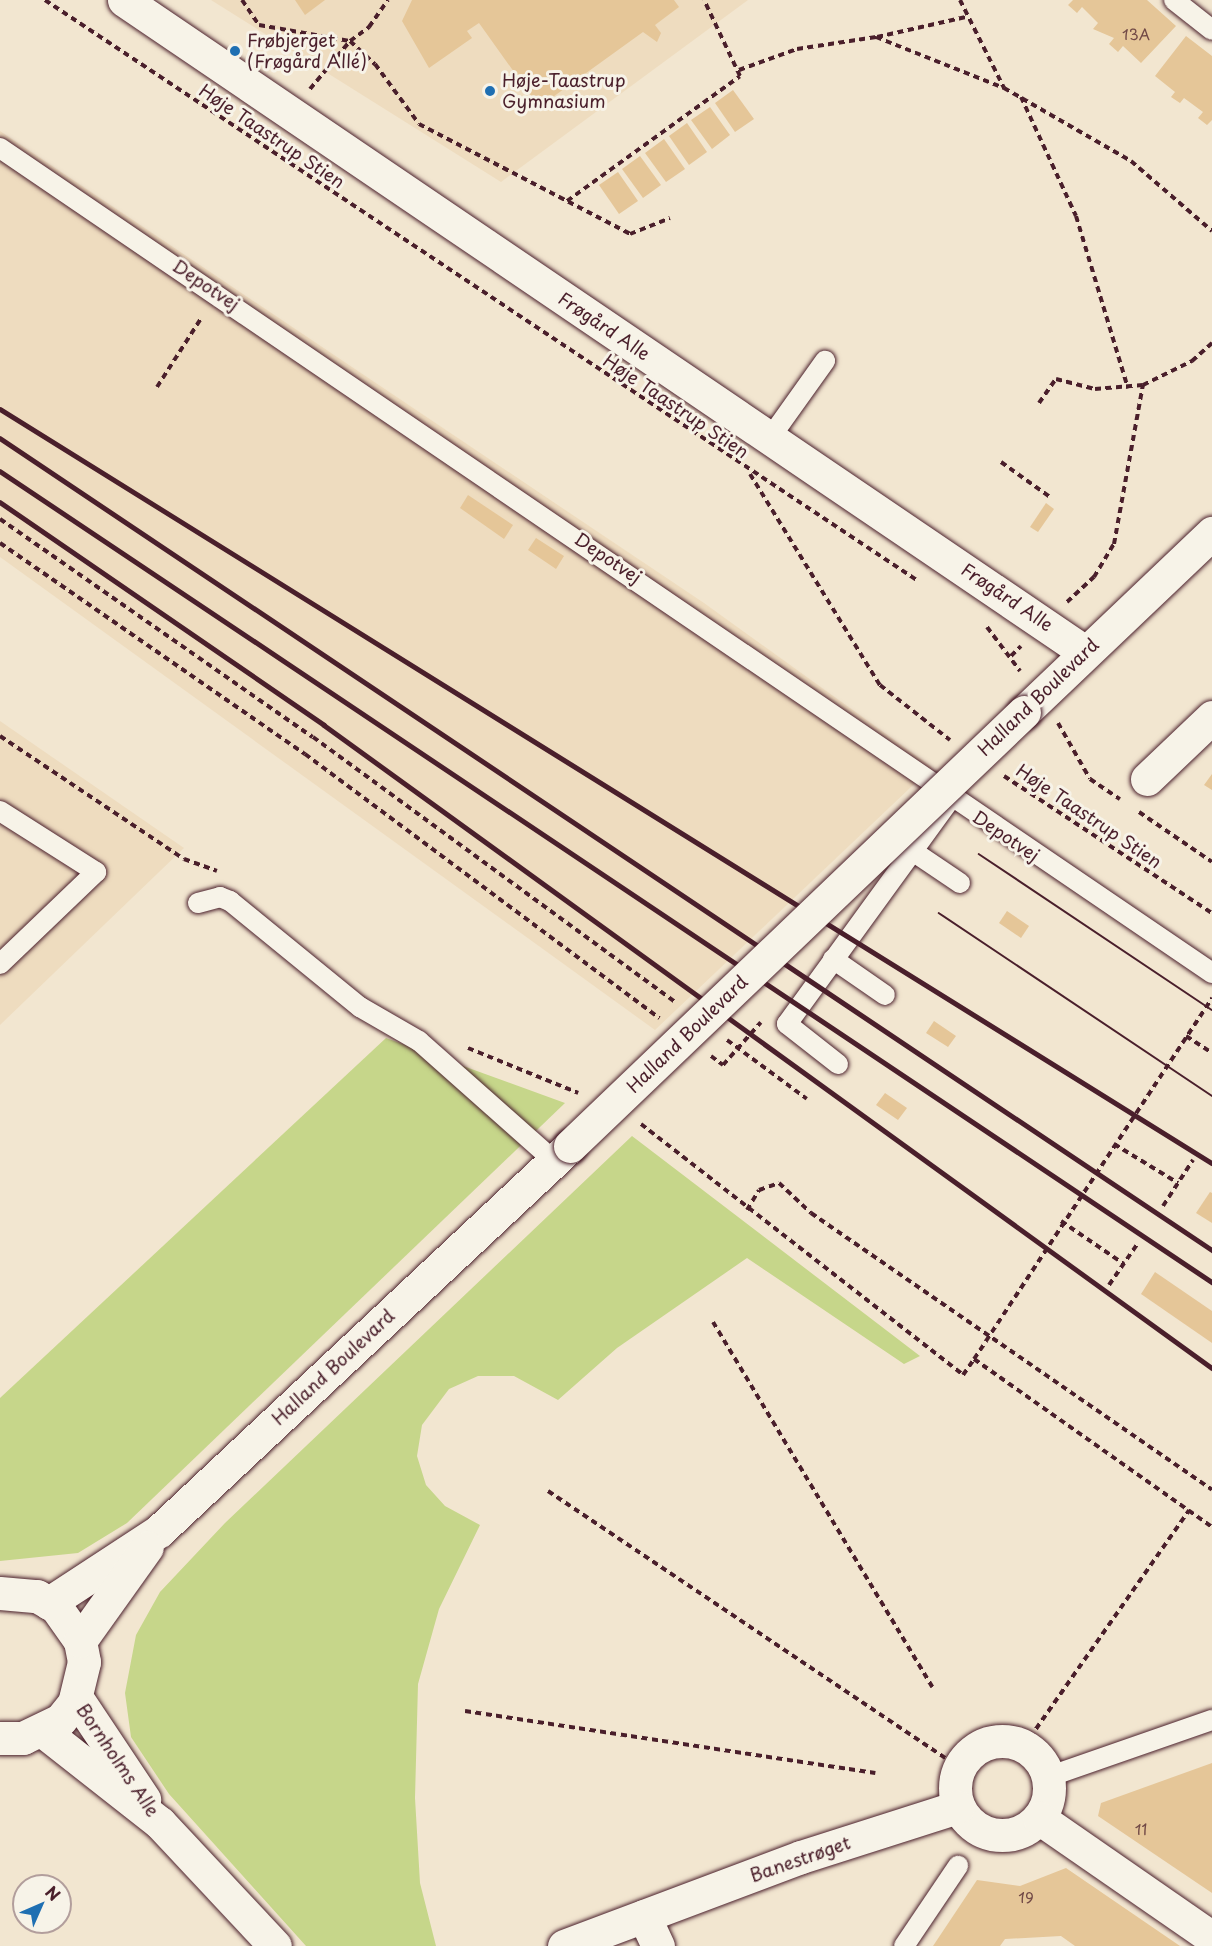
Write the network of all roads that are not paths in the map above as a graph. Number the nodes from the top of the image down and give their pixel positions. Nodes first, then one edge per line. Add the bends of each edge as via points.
1 (124, 0) edge
2 (1174, 0) edge
3 (1212, 30) edge
4 (0, 147) edge
5 (825, 361) dead end
6 (770, 438) junction
7 (1212, 533) edge
8 (1085, 652) junction
9 (1212, 717) edge
10 (1147, 779) dead end
11 (950, 798) junction
12 (0, 811) edge
13 (911, 850) junction
14 (960, 883) dead end
15 (198, 903) dead end
16 (833, 959) junction
17 (0, 964) edge
18 (1212, 973) edge
19 (885, 995) dead end
20 (838, 1064) dead end
21 (562, 1153) junction
22 (159, 1531) junction
23 (0, 1593) edge
24 (49, 1603) junction
25 (80, 1641) junction
26 (76, 1697) junction
27 (1212, 1720) edge
28 (43, 1731) junction
29 (0, 1738) edge
30 (1048, 1777) junction
31 (958, 1807) junction
32 (1039, 1818) junction
33 (160, 1823) junction
34 (958, 1866) dead end
35 (644, 1916) junction
36 (1212, 1938) edge
37 (275, 1946) edge
38 (564, 1946) edge
39 (658, 1946) edge
40 (904, 1946) edge

1 - 6 street, Frøgård Alle
2 - 3 lane
4 - 11 lane, Depotvej via 798,687
5 - 6 lane
6 - 8 street, Frøgård Alle
7 - 8 street, Halland Boulevard
8 - 21 street, Halland Boulevard, bridge
9 - 10 street
11 - 13 lane
11 - 18 lane, Depotvej
12 - 17 lane via 96,872
13 - 14 lane
13 - 16 lane
15 - 21 lane via 220,897 230,902 360,1007 419,1041
16 - 19 lane
16 - 20 lane via 787,1024
21 - 22 street, Halland Boulevard
22 - 24 street, Halland Boulevard
22 - 25 street, Halland Boulevard
23 - 24 street via 16,1591
24 - 25 street via 70,1622
25 - 26 street via 84,1662
26 - 28 street via 60,1720
26 - 33 street, Bornholms Alle
27 - 30 lane
28 - 29 street
28 - 33 street, Bornholms Alle
30 - 31 street via 1024,1746 987,1743 959,1767 954,1787
30 - 32 street via 1050,1791
31 - 32 street via 976,1828 995,1835 1016,1834
31 - 35 street, Banestrøget
32 - 36 street
33 - 37 street, Bornholms Alle
34 - 40 lane
35 - 38 street, Banestrøget
35 - 39 street

